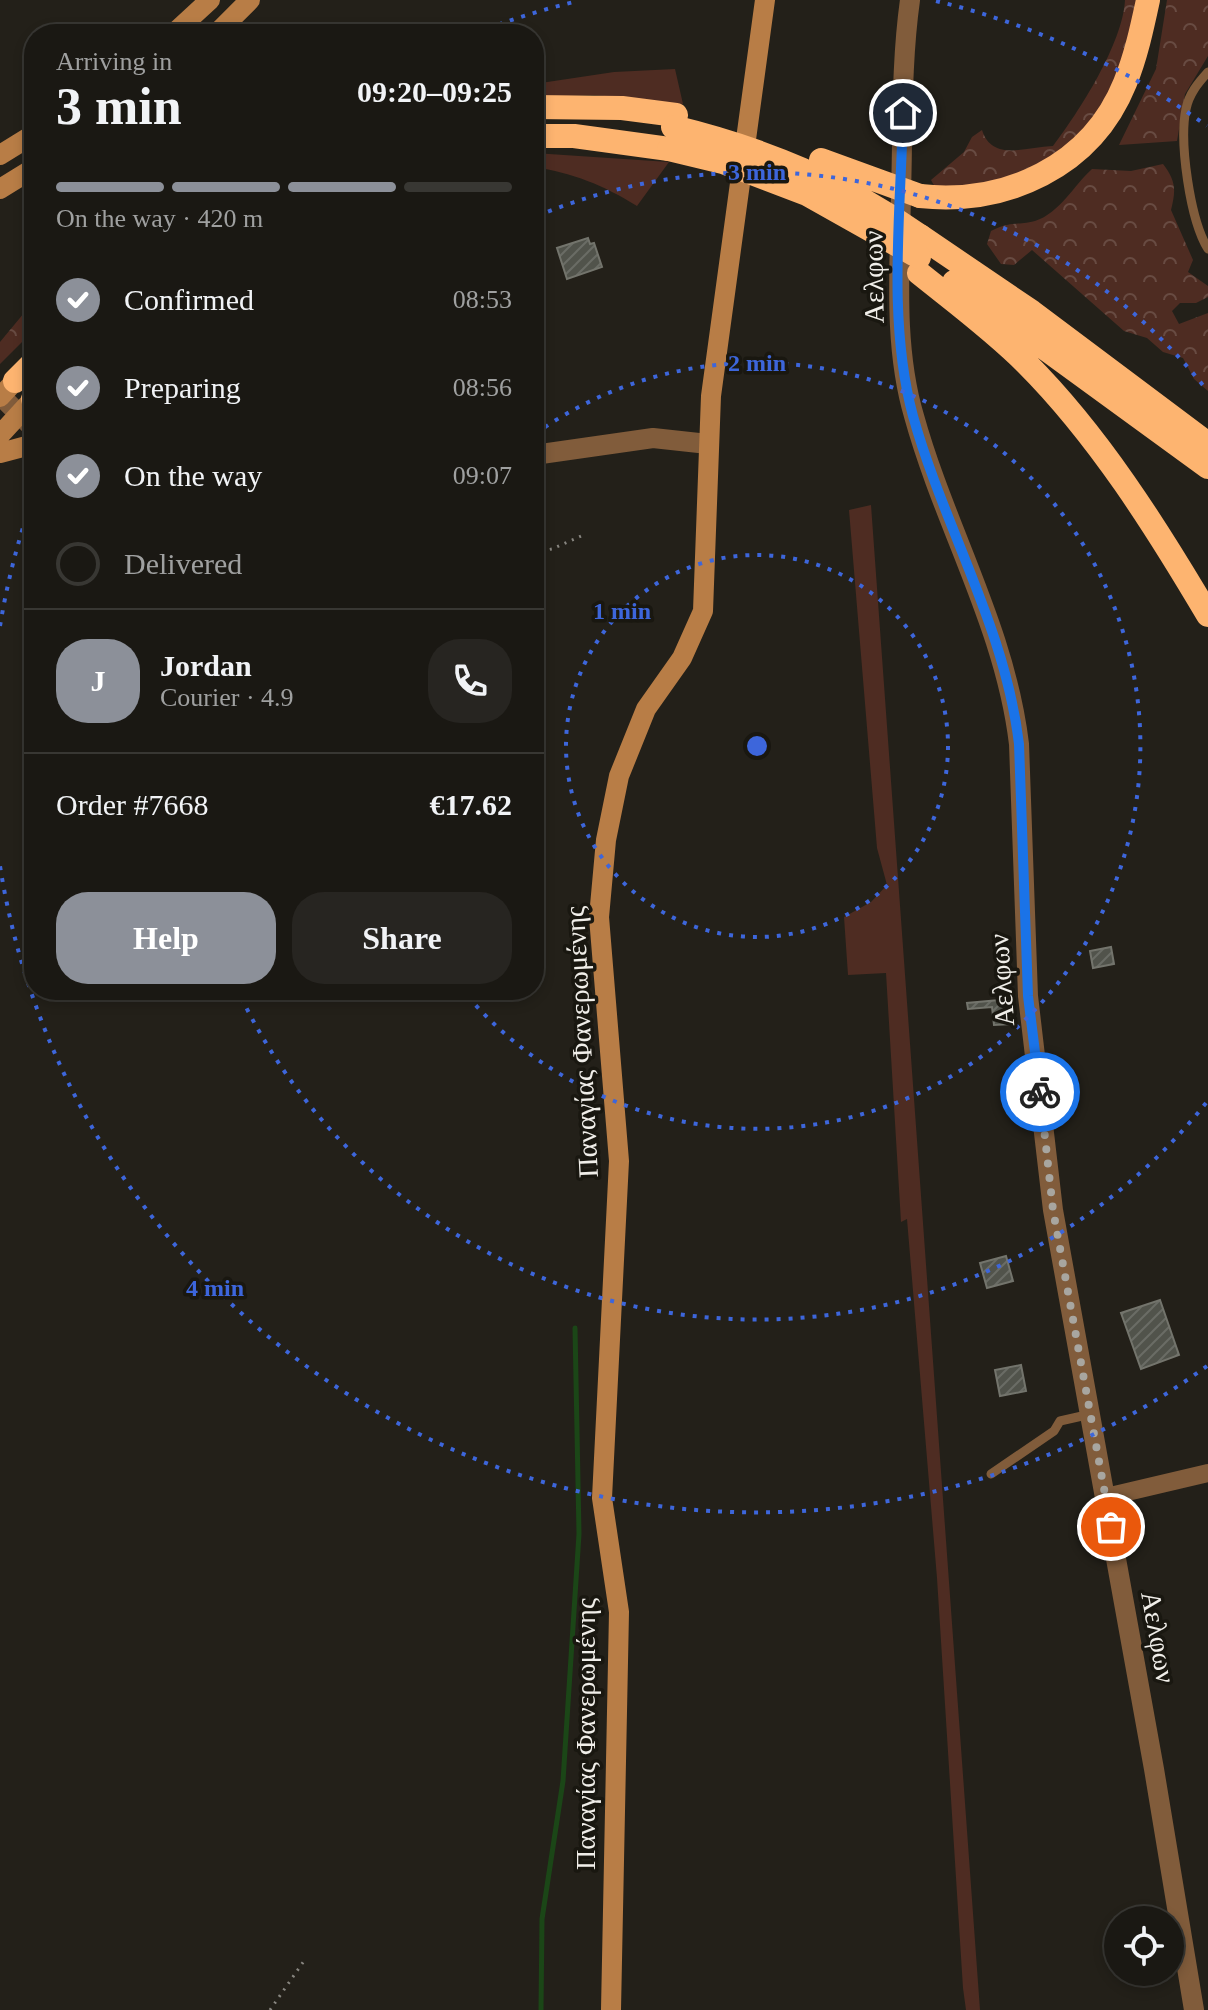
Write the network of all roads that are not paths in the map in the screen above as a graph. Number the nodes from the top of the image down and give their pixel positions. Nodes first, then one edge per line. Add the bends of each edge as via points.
1 (210, 0) edge
2 (250, 0) edge
3 (765, 0) edge
4 (910, 0) edge
5 (1148, 0) edge
6 (184, 24) edge
7 (226, 24) edge
8 (1208, 72) edge
9 (544, 107) edge
10 (673, 130) junction
11 (544, 136) edge
12 (24, 140) edge
13 (0, 155) edge
14 (24, 174) edge
15 (0, 189) edge
16 (1208, 249) edge
17 (919, 255) junction
18 (24, 372) edge
19 (5, 391) edge
20 (24, 403) edge
21 (24, 414) edge
22 (0, 435) edge
23 (708, 444) junction
24 (1208, 444) edge
25 (24, 447) edge
26 (0, 453) edge
27 (544, 454) edge
28 (1208, 467) edge
29 (1208, 615) edge
30 (1091, 1414) junction
31 (1208, 1473) edge
32 (991, 1474) dead end
33 (1106, 1497) junction
34 (611, 2010) edge
35 (1194, 2010) edge

1 - 6 main road
2 - 7 main road
3 - 23 main road, Παναγίας Φανερωμένης
4 - 30 street, Αελφων via 903,87 904,358 913,414 993,629 1014,705 1028,996 1053,1210
5 - 10 highway, bridge via 1124,86 1110,110 1068,160 1041,177 995,194 920,196 731,128
8 - 16 lane via 1191,95 1185,120 1191,193
9 - 10 highway via 575,108
10 - 11 highway
10 - 17 highway, bridge
10 - 17 highway, bridge via 728,140 817,173 885,211
12 - 13 main road
14 - 15 main road
17 - 24 highway via 1032,312
17 - 28 highway
17 - 29 highway via 1060,401
18 - 19 highway
19 - 20 street
21 - 22 main road
23 - 27 street via 653,438
23 - 34 main road, Παναγίας Φανερωμένης via 703,611 682,658 646,709 619,776 599,917 619,1161 602,1498 619,1612
25 - 26 main road
30 - 32 lane via 1060,1421 1054,1431
30 - 33 street, Αελφων
31 - 33 street
33 - 35 street, Αελφων

